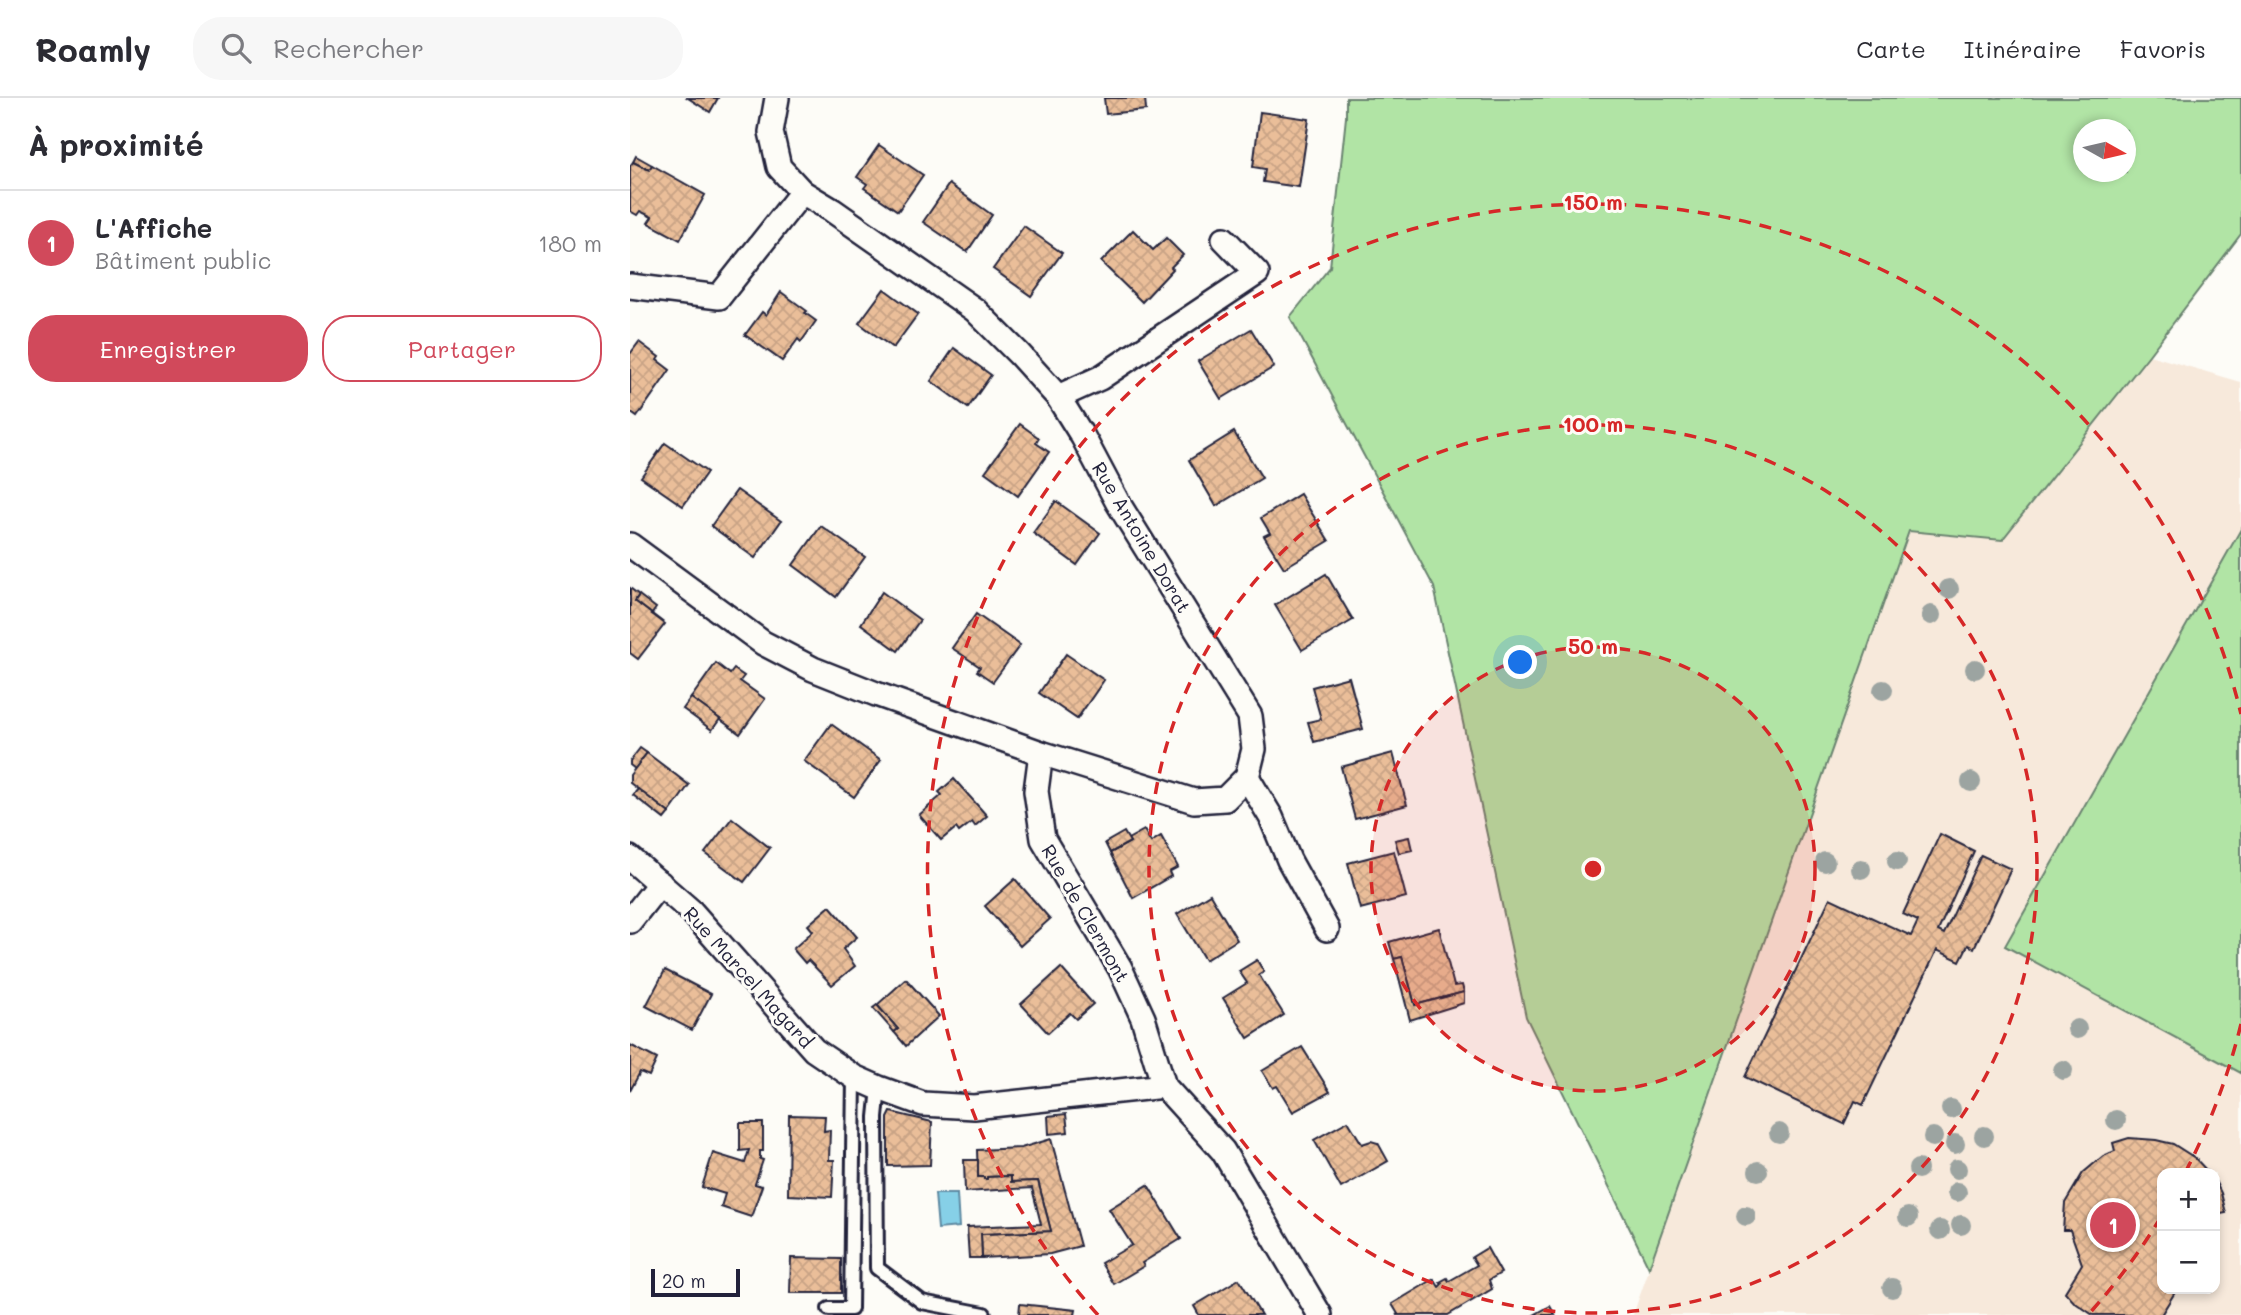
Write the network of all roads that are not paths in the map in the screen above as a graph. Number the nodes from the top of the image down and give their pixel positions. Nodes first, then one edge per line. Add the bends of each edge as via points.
1 (777, 98) edge
2 (802, 192) junction
3 (1224, 239) dead end
4 (630, 286) edge
5 (1058, 397) junction
6 (630, 545) edge
7 (1041, 752) junction
8 (1247, 777) junction
9 (630, 858) edge
10 (660, 883) junction
11 (630, 921) edge
12 (1326, 929) dead end
13 (854, 1077) junction
14 (1164, 1086) junction
15 (879, 1088) junction
16 (829, 1309) dead end
17 (984, 1314) edge
18 (1320, 1315) edge

1 - 2 street, Rue Antoine Dorat via 771,132 779,167
2 - 4 street via 719,297
2 - 5 street, Rue Antoine Dorat via 975,310
3 - 5 street via 1257,273 1100,378
5 - 8 street, Rue Antoine Dorat via 1250,716 1254,748
6 - 7 street via 763,643 813,669
7 - 8 street via 1195,801 1225,799
7 - 14 street, Rue de Clermont via 1036,790 1043,839 1120,968 1143,1018
8 - 12 street
9 - 10 street, Rue Marcel Magard
10 - 11 street
10 - 13 street, Rue Marcel Magard via 691,911 814,1050
13 - 15 street, Rue Marcel Magard
13 - 16 lane via 850,1309
14 - 15 street, Rue Marcel Magard via 974,1107 923,1104
14 - 18 street, Rue de Clermont via 1223,1151
15 - 17 lane via 877,1268 922,1302

